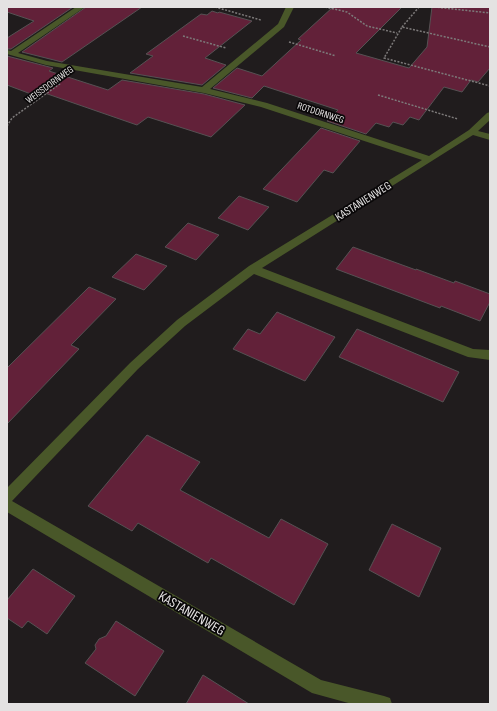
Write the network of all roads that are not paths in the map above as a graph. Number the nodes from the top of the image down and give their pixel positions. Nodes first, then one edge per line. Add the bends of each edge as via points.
1 (81, 7) edge
2 (290, 7) edge
3 (9, 53) edge
4 (204, 90) junction
5 (490, 115) edge
6 (476, 128) junction
7 (490, 137) edge
8 (430, 159) junction
9 (253, 269) junction
10 (490, 356) edge
11 (7, 497) edge
12 (7, 505) edge
13 (384, 704) edge

1 - 3 street, ROTDORNWEG
2 - 4 street via 281,25
3 - 4 street, ROTDORNWEG via 46,63
4 - 8 street, ROTDORNWEG via 264,104
5 - 6 street, KASTANIENWEG
6 - 7 street
6 - 8 street, KASTANIENWEG
8 - 9 street, KASTANIENWEG
9 - 10 street via 472,354
9 - 11 street, KASTANIENWEG via 181,323 134,366
12 - 13 street, KASTANIENWEG via 318,687

